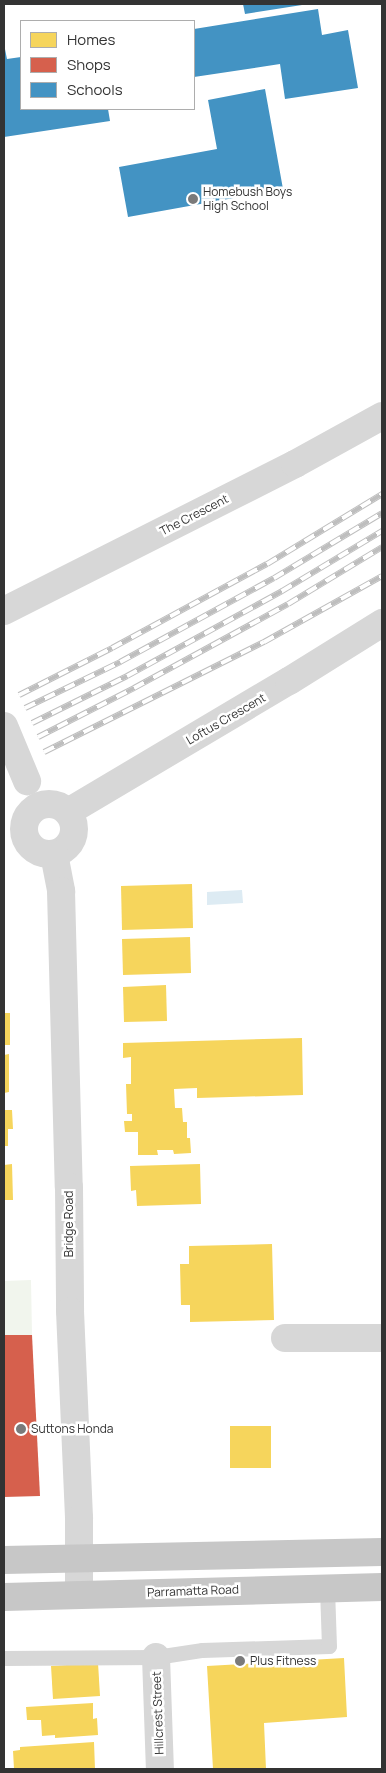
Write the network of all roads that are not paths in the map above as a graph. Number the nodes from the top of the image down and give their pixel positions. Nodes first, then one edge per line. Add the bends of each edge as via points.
1 (382, 416) edge
2 (4, 611) edge
3 (382, 622) edge
4 (4, 726) edge
5 (38, 806) junction
6 (68, 812) junction
7 (14, 836) edge
8 (54, 854) junction
9 (285, 1338) dead end
10 (382, 1338) edge
11 (382, 1552) edge
12 (80, 1557) junction
13 (4, 1560) edge
14 (382, 1587) edge
15 (326, 1588) junction
16 (79, 1595) junction
17 (4, 1597) edge
18 (156, 1657) junction
19 (4, 1658) edge
20 (160, 1769) edge

1 - 2 street, The Crescent
3 - 6 street, Loftus Crescent via 290,682
4 - 5 street, bridge
5 - 6 street via 54,804
5 - 7 street
6 - 8 street via 75,826 72,841
7 - 8 street via 42,853
8 - 12 street, Bridge Road via 61,891 70,1311
9 - 10 street
11 - 12 highway
12 - 13 highway
12 - 16 street, Bridge Road
14 - 15 highway, Parramatta Road
15 - 16 highway, Parramatta Road
15 - 18 lane via 329,1646 202,1650
16 - 17 highway, Parramatta Road
18 - 19 lane
18 - 20 street, Hillcrest Street

